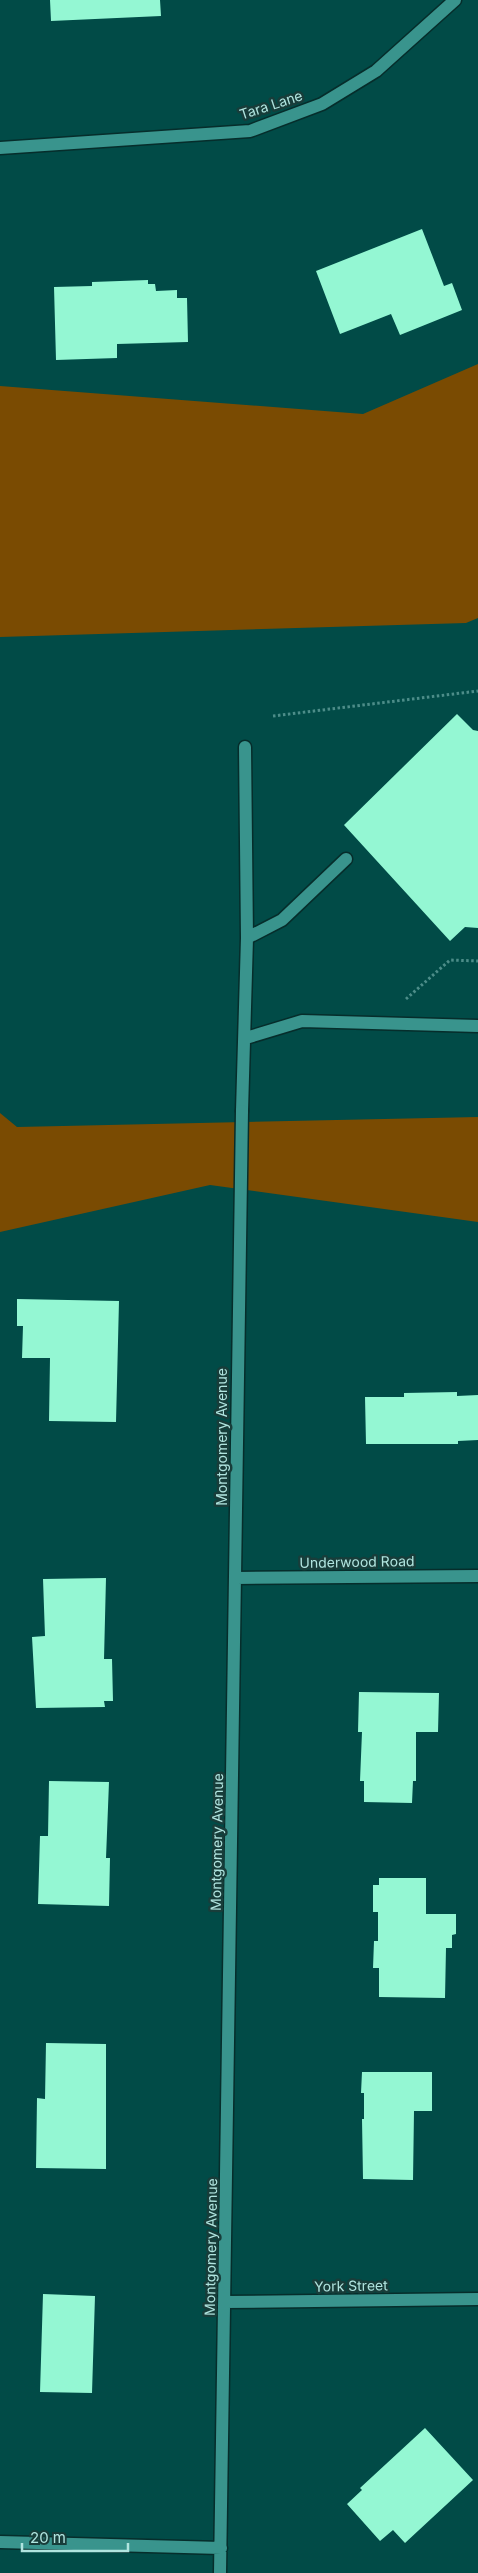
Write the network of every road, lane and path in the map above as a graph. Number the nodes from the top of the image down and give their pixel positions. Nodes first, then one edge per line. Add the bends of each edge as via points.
1 (456, 0) edge
2 (0, 148) edge
3 (478, 691) edge
4 (273, 716) dead end
5 (245, 747) dead end
6 (346, 859) dead end
7 (247, 938) junction
8 (478, 961) edge
9 (405, 1000) dead end
10 (478, 1026) edge
11 (246, 1038) junction
12 (478, 1576) edge
13 (236, 1578) junction
14 (478, 2299) edge
15 (225, 2302) junction
16 (0, 2542) edge
17 (221, 2548) junction
18 (220, 2573) edge

1 - 2 street, Tara Lane via 376,71 322,104 250,130
3 - 4 path
5 - 7 street, Montgomery Avenue
6 - 7 street via 282,920
7 - 11 street, Montgomery Avenue
8 - 9 path via 450,960
10 - 11 street via 302,1020
11 - 13 street, Montgomery Avenue via 239,1249
12 - 13 street, Underwood Road
13 - 15 street, Montgomery Avenue
14 - 15 street, York Street
15 - 17 street, Montgomery Avenue
16 - 17 street
17 - 18 street, Montgomery Avenue

